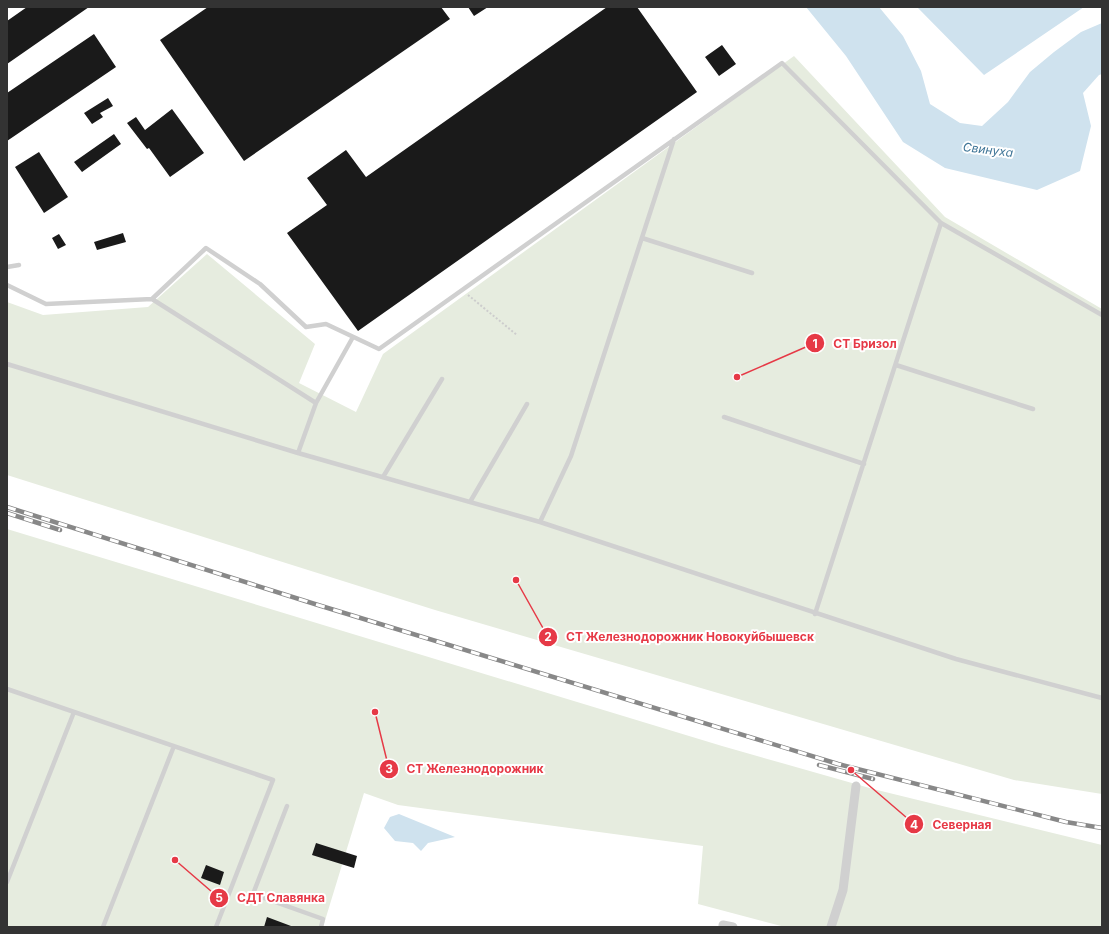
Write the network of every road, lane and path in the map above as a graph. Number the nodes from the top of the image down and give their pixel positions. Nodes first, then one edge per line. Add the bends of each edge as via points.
1 (674, 139) junction
2 (941, 223) junction
3 (642, 238) junction
4 (19, 265) dead end
5 (7, 266) edge
6 (752, 273) dead end
7 (7, 286) edge
8 (462, 290) junction
9 (152, 299) junction
10 (1102, 315) edge
11 (517, 335) dead end
12 (353, 337) junction
13 (7, 364) edge
14 (896, 365) junction
15 (442, 379) dead end
16 (316, 403) junction
17 (527, 404) dead end
18 (1033, 409) dead end
19 (724, 417) dead end
20 (298, 453) junction
21 (864, 464) junction
22 (383, 477) junction
23 (470, 502) junction
24 (540, 522) junction
25 (815, 614) junction
26 (7, 689) edge
27 (1102, 698) edge
28 (74, 712) junction
29 (174, 746) junction
30 (856, 786) dead end
31 (287, 806) dead end
32 (7, 882) edge
33 (103, 927) edge
34 (216, 927) edge
35 (321, 927) edge
36 (723, 927) edge
37 (733, 927) edge
38 (831, 927) edge

1 - 2 lane via 782,63
1 - 3 lane
1 - 8 lane
2 - 10 lane
2 - 14 lane
3 - 6 lane
3 - 24 lane via 571,456
4 - 5 lane
7 - 9 lane via 46,304
8 - 11 path
8 - 12 lane via 379,349
9 - 12 lane via 206,248 260,284 306,327 326,324
9 - 16 lane
12 - 16 lane
13 - 20 lane
14 - 18 lane
14 - 21 lane
15 - 22 lane
16 - 20 lane
17 - 23 lane
19 - 21 lane
20 - 22 lane
21 - 25 lane
22 - 23 lane
23 - 24 lane
24 - 25 lane
25 - 27 lane via 956,660
26 - 28 lane
28 - 29 lane
28 - 32 lane
29 - 33 lane
29 - 34 lane via 273,780
30 - 38 street via 843,890
31 - 35 lane via 253,894 323,919
36 - 37 street

